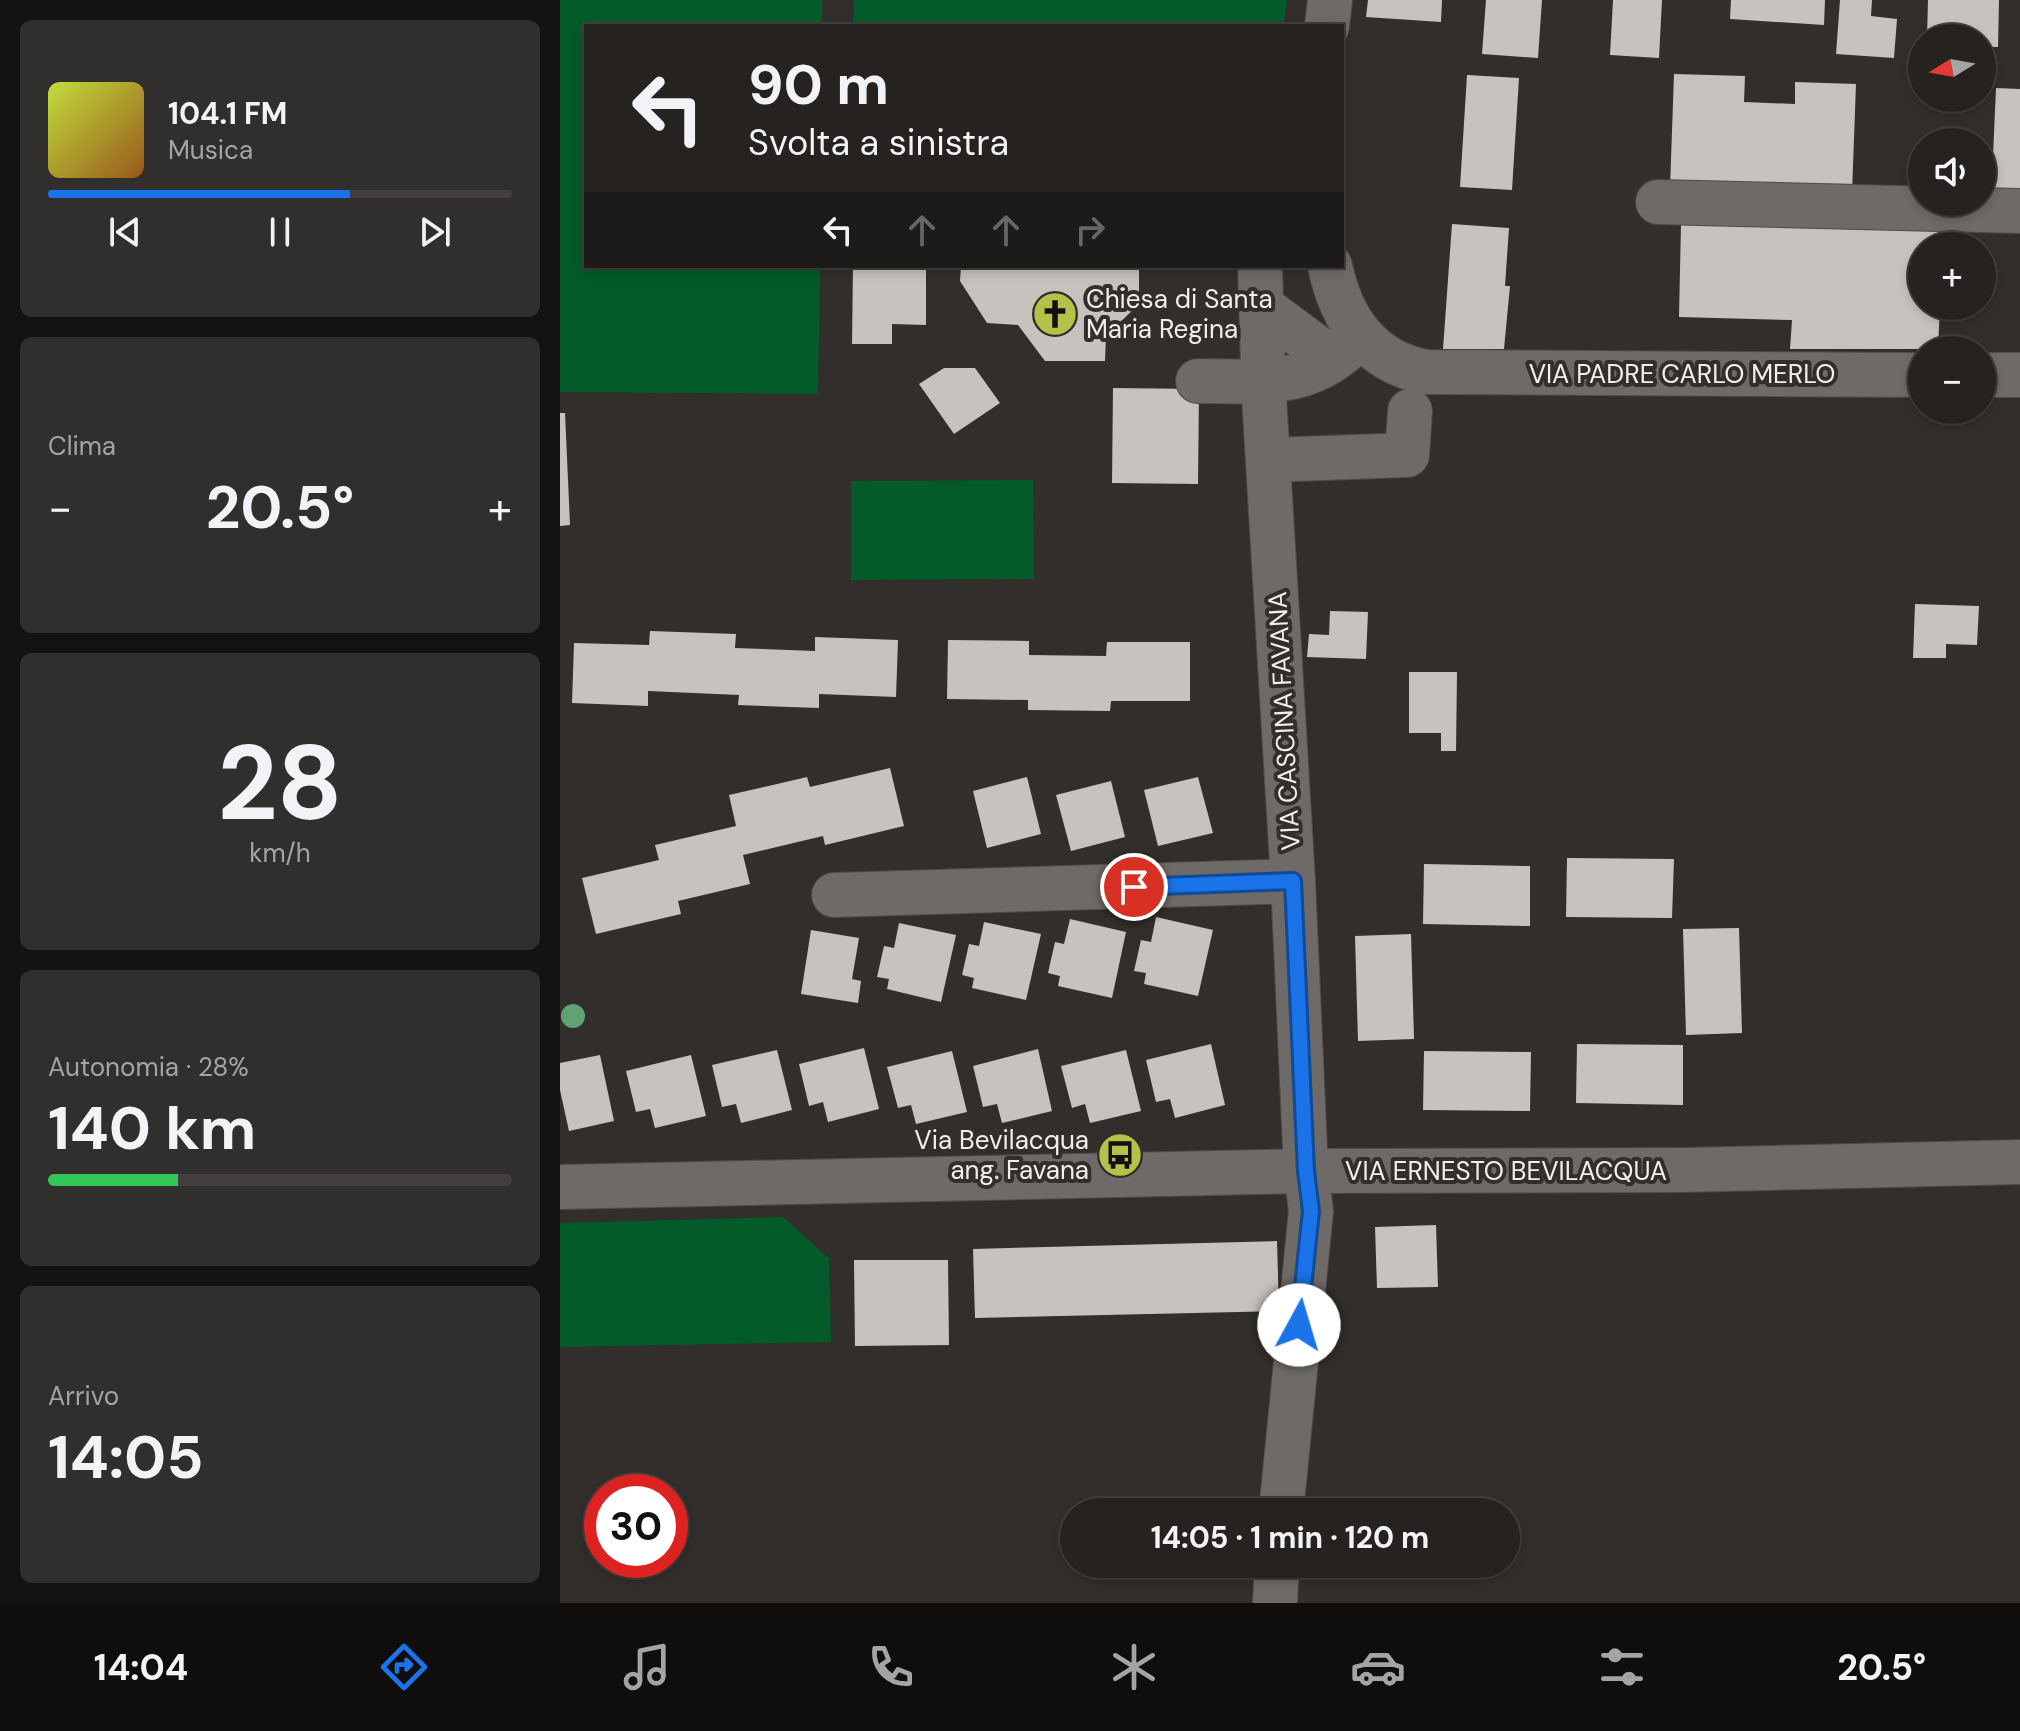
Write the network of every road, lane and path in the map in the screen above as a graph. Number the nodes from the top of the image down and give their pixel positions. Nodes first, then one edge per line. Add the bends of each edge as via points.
1 (1330, 0) edge
2 (1327, 24) edge
3 (1658, 202) dead end
4 (2020, 211) edge
5 (1331, 268) edge
6 (1260, 286) edge
7 (1340, 343) junction
8 (1908, 375) edge
9 (1996, 375) edge
10 (2020, 375) edge
11 (1198, 381) dead end
12 (1410, 411) dead end
13 (1268, 460) junction
14 (1293, 881) junction
15 (834, 895) dead end
16 (2020, 1162) edge
17 (1306, 1171) junction
18 (560, 1187) edge
19 (1282, 1498) edge
20 (1276, 1578) edge
21 (1275, 1603) edge

1 - 2 street
3 - 4 street
5 - 7 street via 1340,302
6 - 7 street, VIA PADRE CARLO MERLO
6 - 13 street, VIA CASCINA FAVANA
7 - 8 street, VIA PADRE CARLO MERLO via 1379,353 1402,366 1441,373
7 - 11 street via 1335,361 1306,374
9 - 10 street
12 - 13 street via 1407,455
13 - 14 street, VIA CASCINA FAVANA
14 - 15 street
14 - 17 street, VIA CASCINA FAVANA
16 - 17 street, VIA ERNESTO BEVILACQUA via 1653,1171
17 - 18 street, VIA ERNESTO BEVILACQUA
17 - 19 street, VIA CASCINA FAVANA via 1311,1211
20 - 21 street

